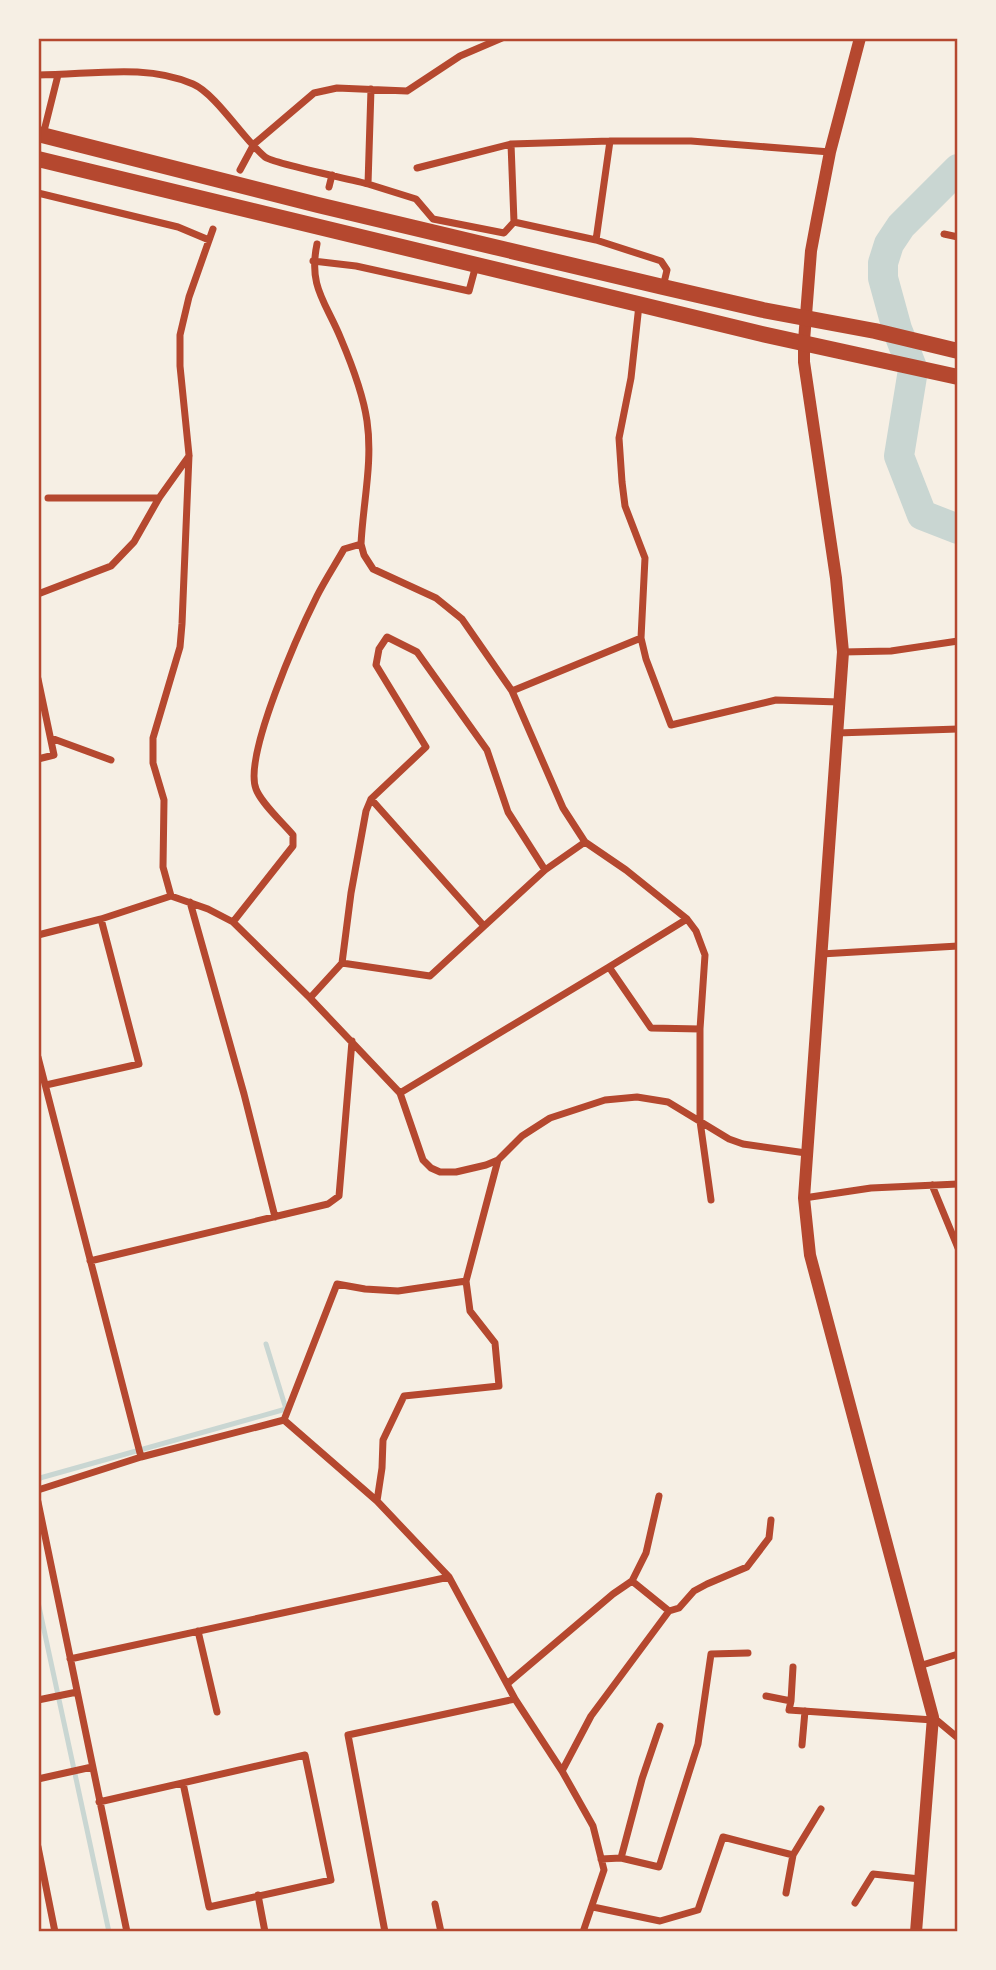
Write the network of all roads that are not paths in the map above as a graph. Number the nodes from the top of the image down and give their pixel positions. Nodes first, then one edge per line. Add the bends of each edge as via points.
1 (502, 38) edge
2 (860, 38) edge
3 (38, 75) edge
4 (58, 75) junction
5 (372, 89) junction
6 (41, 135) edge
7 (610, 141) junction
8 (254, 144) junction
9 (511, 144) junction
10 (830, 152) junction
11 (38, 159) edge
12 (417, 168) dead end
13 (240, 170) dead end
14 (332, 175) junction
15 (368, 184) junction
16 (329, 187) dead end
17 (38, 193) edge
18 (514, 222) junction
19 (213, 229) dead end
20 (944, 234) dead end
21 (957, 237) edge
22 (209, 240) junction
23 (596, 240) junction
24 (317, 244) dead end
25 (313, 261) junction
26 (477, 265) junction
27 (663, 286) junction
28 (639, 304) junction
29 (805, 318) junction
30 (804, 341) junction
31 (957, 351) edge
32 (957, 377) edge
33 (189, 455) junction
34 (48, 498) dead end
35 (159, 498) junction
36 (361, 544) junction
37 (38, 594) edge
38 (641, 638) junction
39 (957, 641) edge
40 (842, 652) junction
41 (38, 679) edge
42 (512, 691) junction
43 (839, 702) junction
44 (957, 729) edge
45 (837, 733) junction
46 (51, 738) junction
47 (38, 759) edge
48 (111, 760) dead end
49 (371, 799) junction
50 (585, 842) junction
51 (545, 870) junction
52 (171, 896) junction
53 (190, 902) junction
54 (101, 919) junction
55 (687, 919) junction
56 (233, 922) junction
57 (484, 926) junction
58 (38, 935) edge
59 (957, 946) edge
60 (820, 954) junction
61 (342, 963) junction
62 (609, 967) junction
63 (310, 998) junction
64 (700, 1029) junction
65 (352, 1041) junction
66 (38, 1057) edge
67 (46, 1085) junction
68 (400, 1093) junction
69 (700, 1121) junction
70 (806, 1153) junction
71 (498, 1160) junction
72 (957, 1184) edge
73 (932, 1185) junction
74 (804, 1198) junction
75 (712, 1200) dead end
76 (275, 1217) junction
77 (957, 1248) edge
78 (90, 1261) junction
79 (466, 1281) junction
80 (284, 1420) junction
81 (141, 1457) junction
82 (38, 1490) edge
83 (659, 1496) dead end
84 (377, 1501) junction
85 (38, 1502) edge
86 (771, 1520) dead end
87 (450, 1577) junction
88 (632, 1581) junction
89 (668, 1611) junction
90 (198, 1632) junction
91 (748, 1653) dead end
92 (957, 1654) edge
93 (70, 1659) junction
94 (919, 1666) junction
95 (793, 1667) dead end
96 (508, 1684) junction
97 (77, 1692) junction
98 (766, 1696) dead end
99 (515, 1699) junction
100 (38, 1700) edge
101 (791, 1701) junction
102 (805, 1711) junction
103 (217, 1712) dead end
104 (933, 1718) junction
105 (660, 1726) dead end
106 (957, 1738) edge
107 (802, 1745) dead end
108 (92, 1767) junction
109 (562, 1770) junction
110 (38, 1779) edge
111 (183, 1783) junction
112 (99, 1802) junction
113 (821, 1809) dead end
114 (38, 1847) edge
115 (793, 1855) junction
116 (621, 1858) junction
117 (601, 1859) junction
118 (920, 1879) junction
119 (786, 1893) dead end
120 (258, 1895) junction
121 (855, 1903) dead end
122 (435, 1904) dead end
123 (593, 1907) junction
124 (55, 1931) edge
125 (127, 1931) edge
126 (265, 1931) edge
127 (385, 1931) edge
128 (441, 1931) edge
129 (583, 1931) edge
130 (916, 1931) edge

1 - 5 street via 460,57 407,91
2 - 10 street
3 - 4 street
4 - 6 street
4 - 8 street via 135,71 196,85
5 - 8 street via 314,93
5 - 15 street
6 - 27 main road
7 - 9 street
7 - 10 street via 691,141
7 - 23 street
8 - 13 street
8 - 14 street via 266,158
9 - 12 street
9 - 18 street
10 - 29 street via 811,251
11 - 26 main road
14 - 15 street
14 - 16 street
15 - 18 street via 416,199 433,219 504,233
17 - 22 street via 178,227
18 - 23 street
19 - 22 street
20 - 21 street
22 - 33 street via 180,335
23 - 27 street via 661,261 667,270
24 - 25 street
25 - 26 street via 469,291
25 - 36 street via 313,274 341,337 367,420
26 - 28 main road
27 - 29 main road
28 - 30 main road
28 - 38 street via 620,438 625,506 645,558
29 - 30 street
29 - 31 main road
30 - 32 main road
30 - 40 street
33 - 35 street
33 - 52 street via 180,647 153,738 153,763 164,800 163,867
34 - 35 street
35 - 37 street via 134,542 111,566
36 - 42 street via 373,569 436,598 462,619
36 - 56 street via 344,549 317,595 276,693 257,750 254,777 256,791 293,835 293,846
38 - 42 street
38 - 43 street via 670,725 776,700
39 - 40 street via 891,651
40 - 43 street
41 - 46 street
42 - 50 street via 563,808
43 - 45 street
44 - 45 street
45 - 60 street
46 - 47 street via 54,755
46 - 48 street
49 - 51 street via 426,747 376,665 387,637 417,652 487,750 508,812
49 - 57 street
49 - 61 street
50 - 51 street
50 - 55 street
51 - 57 street
52 - 53 street
52 - 54 street
53 - 56 street
53 - 76 street
54 - 58 street
54 - 67 street via 139,1064
55 - 62 street
55 - 64 street via 705,955
56 - 63 street
57 - 61 street via 430,976
59 - 60 street
60 - 70 street
61 - 63 street
62 - 64 street via 651,1028
62 - 68 street
63 - 65 street
64 - 69 street
65 - 68 street
65 - 76 street via 339,1196 328,1204
66 - 67 street
67 - 78 street
68 - 71 street via 423,1160 431,1168 456,1172
69 - 70 street via 743,1144
69 - 71 street via 668,1102 637,1097 605,1100 550,1118 522,1136
69 - 75 street
70 - 74 street
71 - 79 street
72 - 73 street
73 - 74 street
73 - 77 street
74 - 94 street via 810,1255
76 - 78 street
78 - 81 street
79 - 80 street via 398,1291 337,1284
79 - 84 street via 470,1311 495,1343 499,1386 404,1396 383,1440
80 - 81 street
80 - 84 street
81 - 82 street
83 - 88 street via 646,1553
84 - 87 street
85 - 93 street
86 - 89 street via 769,1538 747,1567 700,1587 679,1608
87 - 90 street
87 - 96 street
88 - 89 street
88 - 96 street
89 - 109 street via 591,1716
90 - 93 street
90 - 103 street
91 - 116 street via 711,1654 698,1744 659,1867
92 - 94 street
93 - 97 street
94 - 104 street
95 - 101 street
96 - 99 street
97 - 100 street
97 - 108 street
98 - 101 street
99 - 109 street
99 - 127 street via 348,1735
101 - 102 street via 789,1710
102 - 104 street
102 - 107 street
104 - 106 street
104 - 118 street
105 - 116 street
108 - 110 street
108 - 112 street
109 - 117 street via 593,1826
111 - 112 street
111 - 120 street via 209,1907
111 - 120 street via 305,1755 331,1880
112 - 125 street
113 - 115 street
114 - 124 street
115 - 119 street
115 - 123 street via 723,1838 698,1910 660,1921
116 - 117 street
117 - 123 street via 604,1870
118 - 121 street via 873,1874
118 - 130 street
120 - 126 street
122 - 128 street
123 - 129 street

